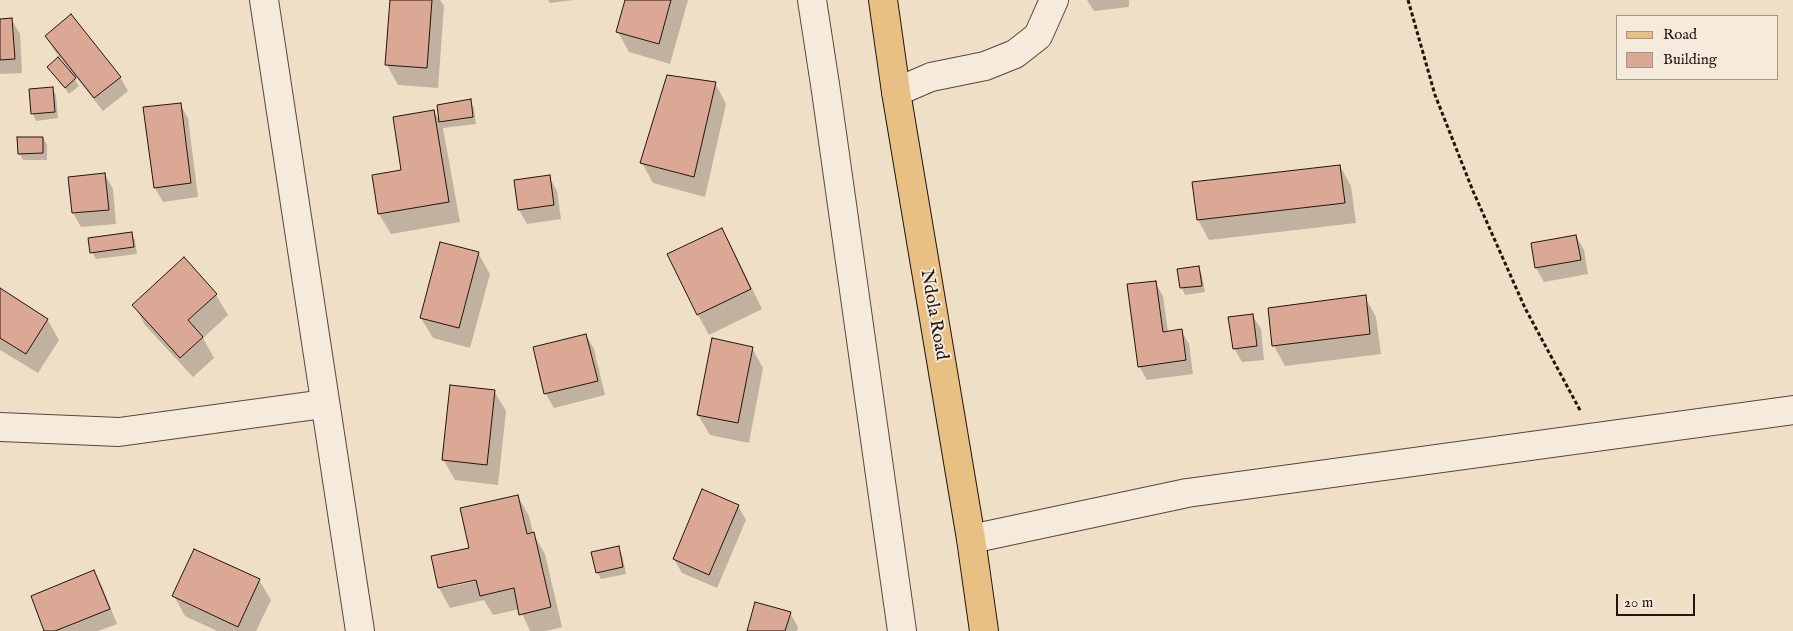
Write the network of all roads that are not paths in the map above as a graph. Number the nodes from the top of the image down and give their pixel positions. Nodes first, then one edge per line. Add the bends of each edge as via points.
1 (264, 0) edge
2 (812, 0) edge
3 (883, 0) edge
4 (1054, 0) edge
5 (896, 92) junction
6 (324, 404) junction
7 (1793, 410) edge
8 (0, 427) edge
9 (970, 539) junction
10 (360, 631) edge
11 (902, 631) edge
12 (984, 631) edge

1 - 6 street
2 - 11 street
3 - 5 main road, Ndola Road
4 - 5 street via 1038,36 1015,54 985,66 931,78
5 - 9 main road, Ndola Road
6 - 8 street via 119,432
6 - 10 street
7 - 9 street via 1187,493
9 - 12 main road, Ndola Road

